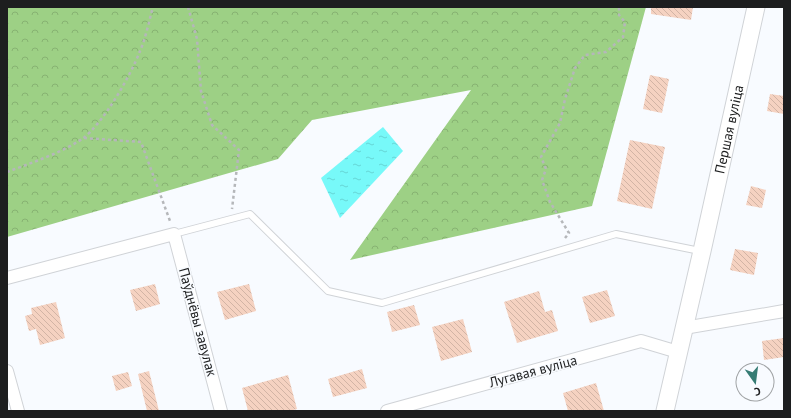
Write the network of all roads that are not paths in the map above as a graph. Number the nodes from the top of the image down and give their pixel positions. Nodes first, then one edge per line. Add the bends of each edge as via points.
1 (756, 7) edge
2 (174, 234) junction
3 (702, 251) junction
4 (7, 278) edge
5 (784, 311) edge
6 (684, 328) junction
7 (678, 352) junction
8 (7, 370) edge
9 (18, 411) edge
10 (221, 411) edge
11 (387, 411) edge
12 (665, 411) edge

1 - 3 main road, Першая вуліца
2 - 3 lane via 250,214 328,291 382,303 616,234
2 - 4 street
2 - 10 street, Паўднёвы завулак
3 - 6 main road, Першая вуліца
5 - 6 street
6 - 7 main road, Першая вуліца
7 - 11 street, Лугавая вуліца via 641,341
7 - 12 main road, Першая вуліца
8 - 9 street

